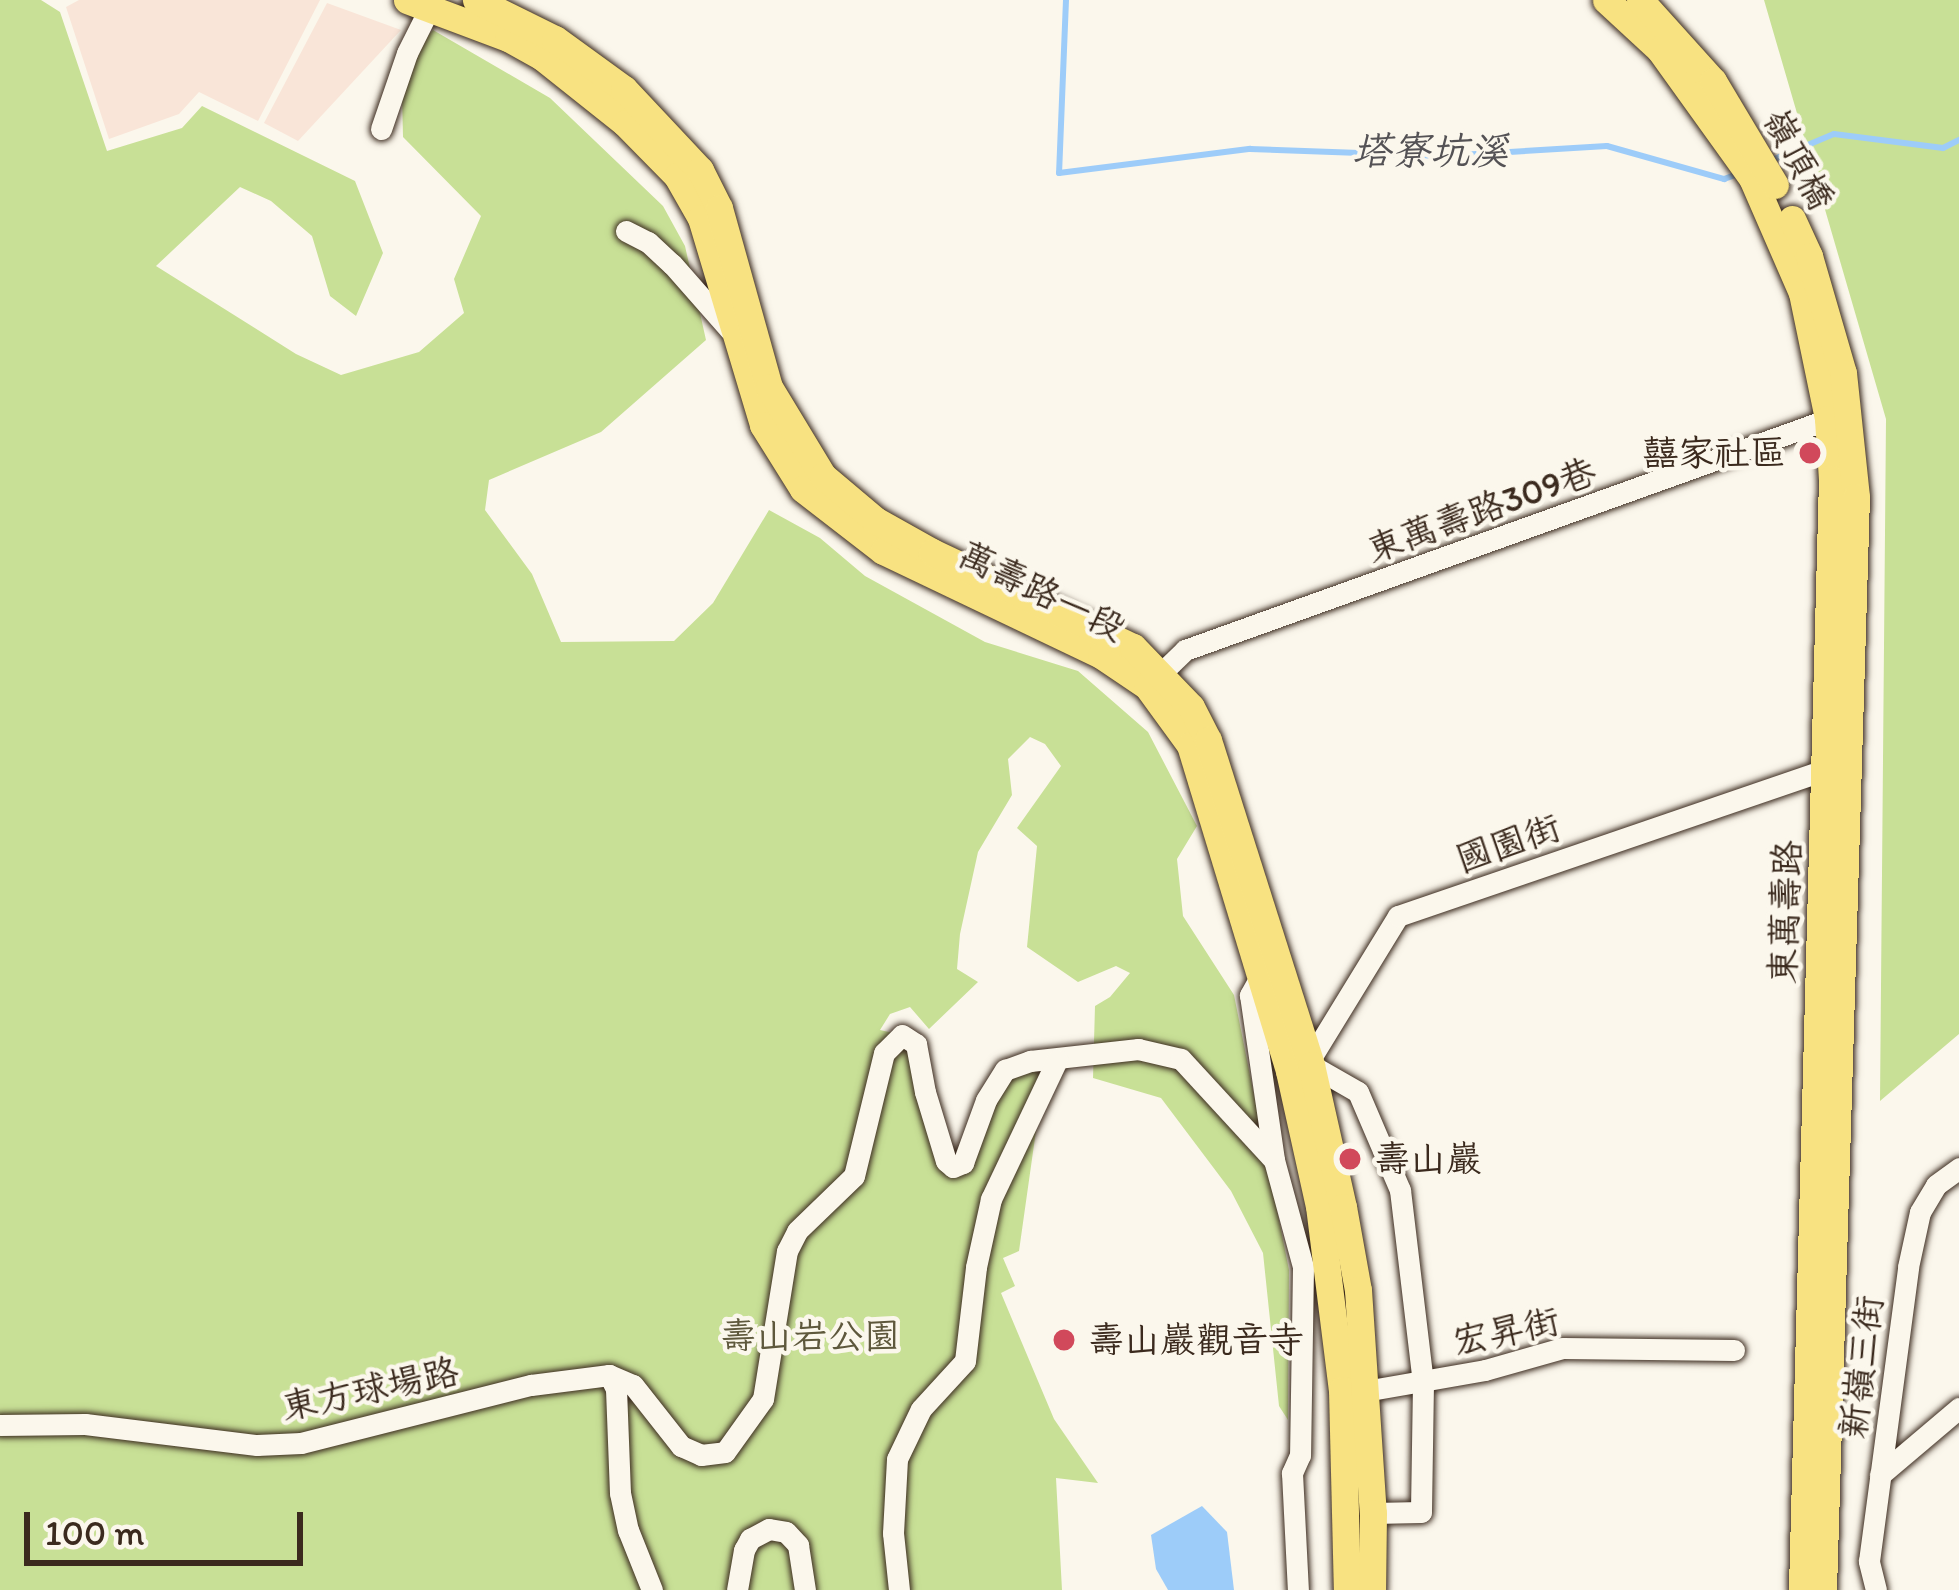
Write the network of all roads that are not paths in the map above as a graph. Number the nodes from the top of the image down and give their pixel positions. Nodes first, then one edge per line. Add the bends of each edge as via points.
1 (476, 0) edge
2 (1606, 0) edge
3 (1640, 0) edge
4 (418, 4) edge
5 (1671, 48) junction
6 (381, 129) dead end
7 (626, 231) dead end
8 (1784, 243) joint
9 (1830, 319) joint
10 (739, 326) junction
11 (1838, 416) junction
12 (1155, 680) junction
13 (1825, 770) junction
14 (1270, 974) junction
15 (1057, 1060) junction
16 (1300, 1068) junction
17 (1274, 1160) junction
18 (1959, 1168) edge
19 (1734, 1350) dead end
20 (609, 1375) junction
21 (1423, 1383) junction
22 (1365, 1391) junction
23 (1959, 1408) edge
24 (0, 1425) edge
25 (1880, 1475) junction
26 (1373, 1514) junction
27 (652, 1590) edge
28 (737, 1590) edge
29 (805, 1590) edge
30 (899, 1590) edge
31 (1298, 1590) edge
32 (1347, 1590) edge
33 (1372, 1590) edge
34 (1802, 1590) edge
35 (1823, 1590) edge
36 (1876, 1590) edge

1 - 10 main road, 萬壽路一段 via 555,38 624,89 700,170 719,208
2 - 5 main road
3 - 5 main road
4 - 6 street
4 - 10 main road, 萬壽路一段 via 542,57 657,153 701,218
5 - 8 main road, 嶺頂橋
5 - 9 main road, 嶺頂橋 via 1724,98 1784,201
7 - 10 street
8 - 11 main road, 東萬壽路
9 - 11 main road, 東萬壽路
10 - 12 main road, 萬壽路一段 via 824,476 875,520 1133,647
11 - 12 street, 東萬壽路309巷 via 1185,650
11 - 13 main road, 東萬壽路
11 - 35 main road, 東萬壽路 via 1856,497
12 - 14 main road, 萬壽路一段 via 1192,707 1208,740
13 - 16 street, 國園街 via 1398,916
13 - 34 main road, 東萬壽路
14 - 16 main road, 萬壽路一段
14 - 17 street via 1250,995
15 - 17 street via 1138,1049 1181,1059
15 - 20 street via 1005,1070 963,1163 953,1167 916,1044 902,1035 890,1042 854,1176 797,1231 763,1399 725,1452 701,1455 681,1446 633,1384
15 - 30 street via 991,1199 965,1361 921,1409 897,1459
16 - 21 street via 1358,1092 1400,1190
16 - 22 main road, 萬壽路一段 via 1358,1290
16 - 32 main road, 萬壽路一段 via 1333,1293
17 - 31 street via 1303,1267 1300,1456 1292,1473
18 - 25 street, 新嶺三街 via 1920,1212
19 - 21 street, 宏昇街 via 1563,1348
20 - 24 street, 東方球場路 via 531,1385 301,1443 85,1424
20 - 27 street via 620,1493
21 - 22 street, 宏昇街
21 - 26 street via 1421,1512
22 - 26 main road, 萬壽路一段
23 - 25 street
25 - 36 street, 新嶺三街 via 1869,1561
26 - 33 main road, 萬壽路一段
28 - 29 street via 743,1550 769,1528 798,1545

